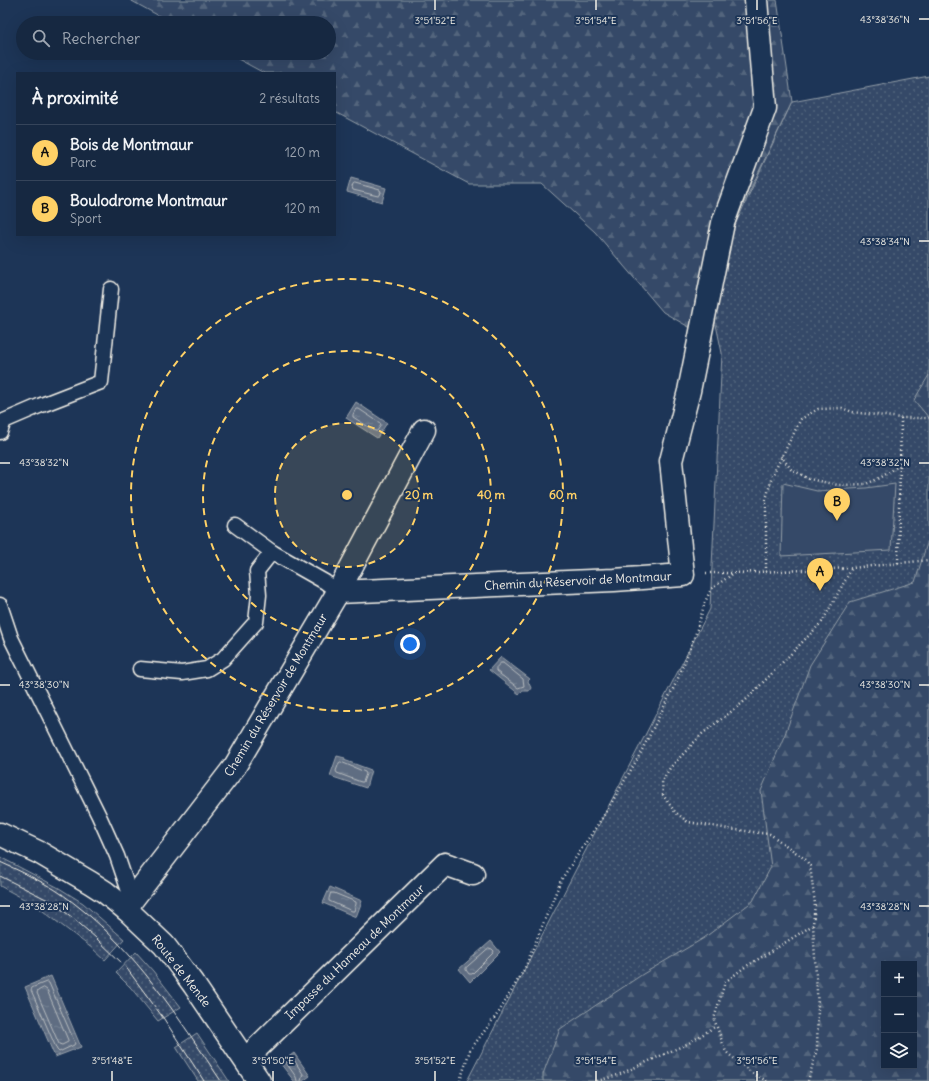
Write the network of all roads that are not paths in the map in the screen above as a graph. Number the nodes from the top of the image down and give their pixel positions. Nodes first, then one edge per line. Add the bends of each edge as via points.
1 (756, 0) edge
2 (111, 289) dead end
3 (424, 430) dead end
4 (0, 432) edge
5 (235, 525) dead end
6 (272, 552) junction
7 (338, 592) junction
8 (0, 605) edge
9 (140, 669) dead end
10 (0, 834) edge
11 (473, 874) dead end
12 (130, 905) junction
13 (254, 1072) edge

1 - 7 street, Chemin du Réservoir de Montmaur via 765,108 723,223 689,391 671,461 682,575 607,581
2 - 4 lane via 101,382 4,421
3 - 7 street
5 - 6 lane
6 - 7 lane
6 - 9 lane via 257,571 259,595 256,622 223,660 207,669 182,673
7 - 12 street, Chemin du Réservoir de Montmaur via 235,766
8 - 12 lane via 11,638 117,856
10 - 12 street, Route de Mende via 40,853
11 - 13 street, Impasse du Hameau de Montmaur via 445,864 250,1055
12 - 13 street, Route de Mende via 194,985

